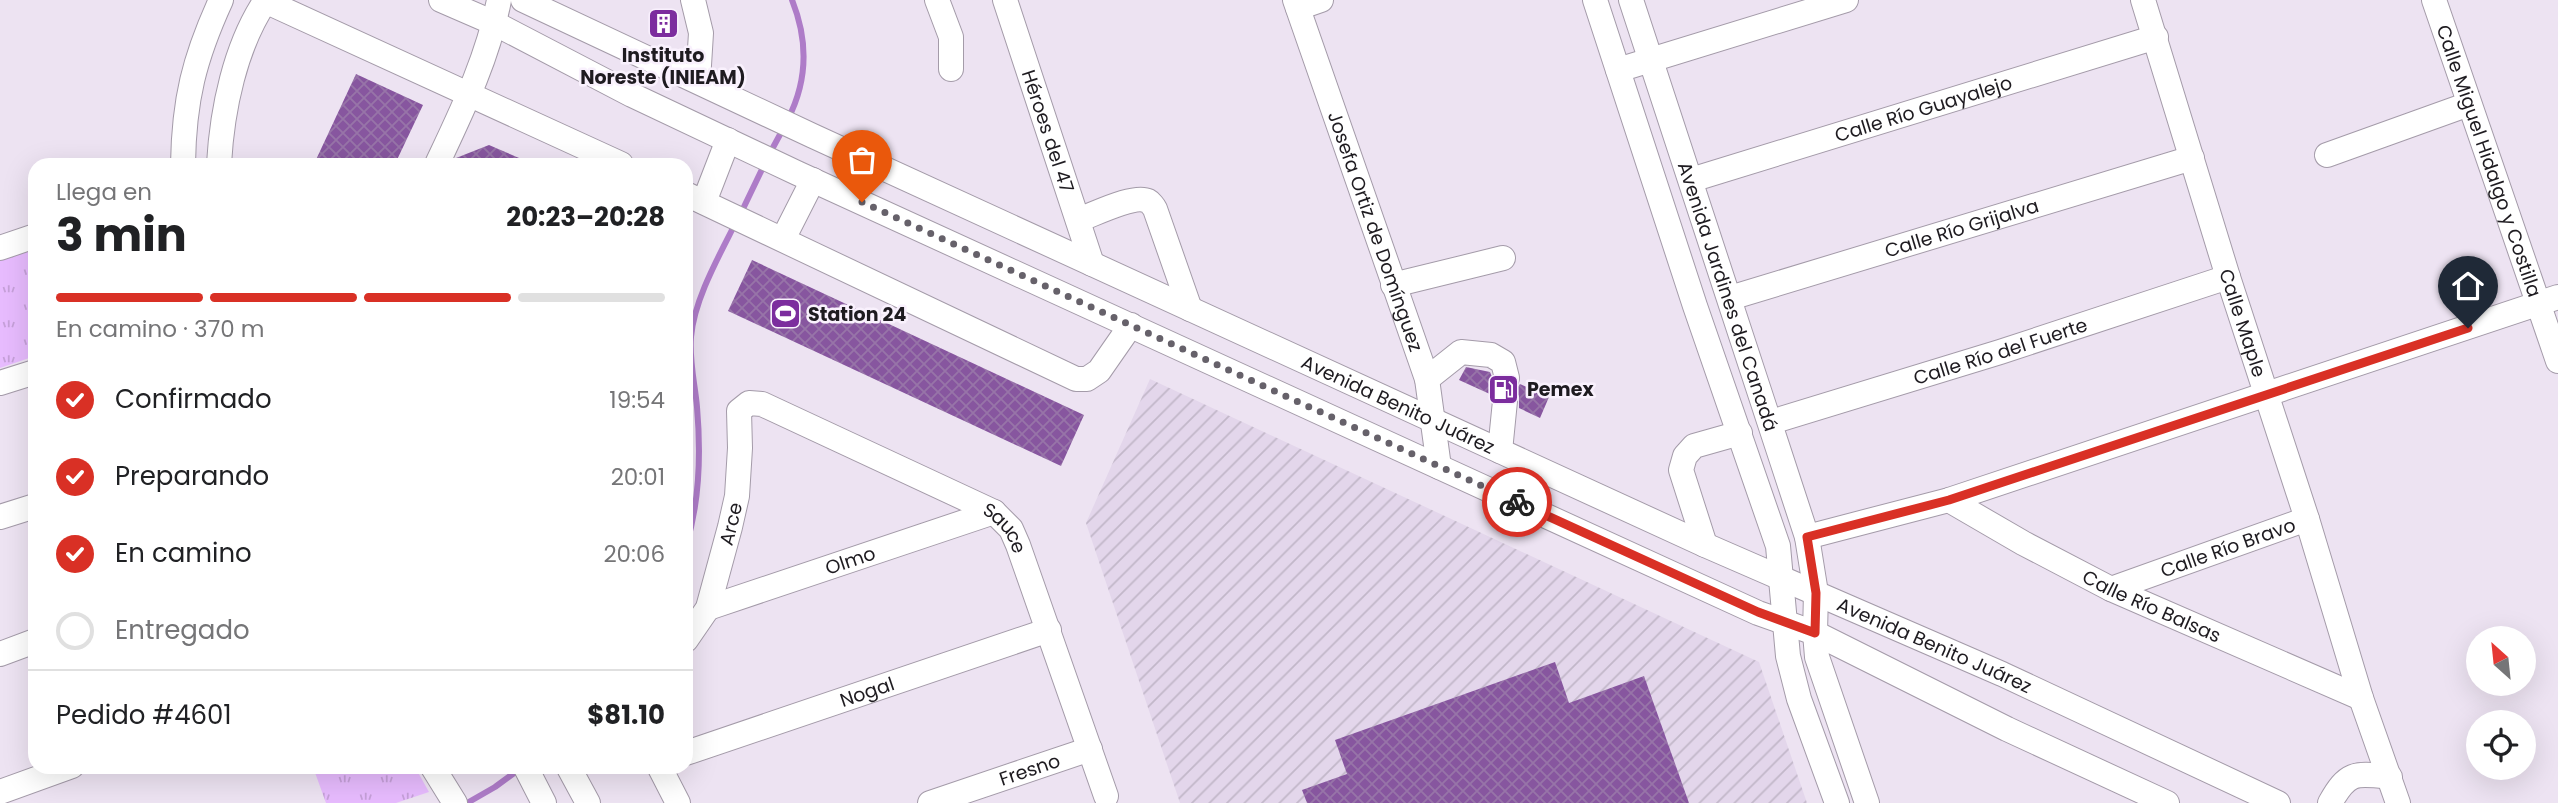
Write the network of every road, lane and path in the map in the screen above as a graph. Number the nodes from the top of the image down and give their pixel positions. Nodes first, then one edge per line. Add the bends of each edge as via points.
1 (221, 0) edge
2 (441, 0) edge
3 (523, 0) edge
4 (693, 0) edge
5 (937, 0) edge
6 (1005, 0) edge
7 (1595, 0) edge
8 (1631, 0) edge
9 (1846, 0) edge
10 (2143, 0) edge
11 (2434, 0) edge
12 (266, 1) edge
13 (1305, 3) edge
14 (496, 12) edge
15 (2156, 37) junction
16 (1652, 60) junction
17 (951, 69) dead end
18 (1618, 70) junction
19 (698, 81) junction
20 (469, 96) junction
21 (2469, 104) junction
22 (736, 143) junction
23 (2327, 155) dead end
24 (183, 158) edge
25 (219, 158) edge
26 (440, 158) edge
27 (608, 158) edge
28 (2192, 158) junction
29 (805, 176) junction
30 (1691, 180) junction
31 (702, 201) edge
32 (1078, 220) junction
33 (776, 236) junction
34 (28, 238) edge
35 (0, 248) edge
36 (1503, 258) dead end
37 (1092, 264) junction
38 (2228, 277) junction
39 (1393, 285) junction
40 (1730, 298) junction
41 (2548, 301) edge
42 (1190, 309) junction
43 (1130, 326) junction
44 (2558, 361) edge
45 (28, 374) edge
46 (1427, 379) junction
47 (0, 383) edge
48 (2266, 395) junction
49 (748, 403) joint
50 (1432, 420) junction
51 (1771, 422) junction
52 (1740, 433) junction
53 (1500, 451) junction
54 (1439, 467) junction
55 (1949, 500) junction
56 (28, 508) edge
57 (994, 512) junction
58 (0, 517) edge
59 (2307, 519) junction
60 (1807, 537) junction
61 (1705, 545) junction
62 (1783, 580) junction
63 (2111, 589) junction
64 (1816, 593) junction
65 (708, 608) junction
66 (1783, 620) junction
67 (693, 630) edge
68 (1049, 630) junction
69 (1815, 633) junction
70 (28, 644) edge
71 (0, 654) edge
72 (2361, 698) junction
73 (1090, 749) junction
74 (693, 751) edge
75 (50, 774) edge
76 (437, 774) edge
77 (529, 774) edge
78 (573, 774) edge
79 (663, 774) edge
80 (2390, 777) junction
81 (0, 792) edge
82 (451, 796) edge
83 (1106, 796) dead end
84 (541, 797) edge
85 (588, 803) edge
86 (678, 803) edge
87 (930, 803) edge
88 (1837, 803) edge
89 (1867, 803) edge
90 (2167, 803) edge
91 (2278, 803) edge
92 (2330, 803) edge
93 (2398, 803) edge

1 - 24 street via 202,41 187,94
2 - 14 street, Avenida Benito Juárez
3 - 19 street, Avenida Benito Juárez
4 - 19 street via 701,33
5 - 17 street via 951,37
6 - 32 street, Héroes del 47
7 - 18 street, Avenida Jardines del Canadá
8 - 16 street, Avenida Jardines del Canadá
9 - 16 street
10 - 15 street, Calle Maple
11 - 21 street, Calle Miguel Hidalgo y Costilla
12 - 20 street
12 - 25 street via 237,65
13 - 39 street, Josefa Ortiz de Domínguez
14 - 20 street
14 - 22 street, Avenida Benito Juárez via 632,95
15 - 28 street, Calle Maple
15 - 30 street, Calle Río Guayalejo
16 - 18 street
16 - 30 street, Avenida Jardines del Canadá
18 - 52 street, Avenida Jardines del Canadá
19 - 37 street, Avenida Benito Juárez
20 - 26 street
20 - 27 street
21 - 23 street
21 - 41 street, Calle Miguel Hidalgo y Costilla
22 - 29 street, Avenida Benito Juárez
22 - 31 street
28 - 38 street, Calle Maple
28 - 40 street, Calle Río Grijalva
29 - 33 street
29 - 43 street, Avenida Benito Juárez
30 - 40 street, Avenida Jardines del Canadá
31 - 33 street
32 - 37 street, Héroes del 47
32 - 42 street via 1129,201 1149,201
33 - 43 street via 1076,379 1099,372
34 - 35 street
36 - 39 street
37 - 42 street, Avenida Benito Juárez
38 - 48 street, Calle Maple
38 - 51 street, Calle Río del Fuerte
39 - 46 street, Josefa Ortiz de Domínguez
40 - 51 street, Avenida Jardines del Canadá
41 - 44 street, Calle Miguel Hidalgo y Costilla
41 - 48 street
42 - 50 street, Avenida Benito Juárez
43 - 54 street, Avenida Benito Juárez
45 - 47 street
46 - 50 street, Josefa Ortiz de Domínguez
46 - 53 street via 1461,352 1491,355 1503,362 1506,390
48 - 55 street
48 - 59 street, Calle Maple
49 - 57 street, Sauce via 762,404
49 - 65 street, Arce via 738,411 737,496
50 - 53 street, Avenida Benito Juárez
50 - 54 street, Josefa Ortiz de Domínguez
51 - 60 street, Avenida Jardines del Canadá
52 - 61 street via 1694,446 1685,456 1681,470
52 - 62 street, Avenida Jardines del Canadá via 1778,546
53 - 61 street, Avenida Benito Juárez
54 - 66 street, Avenida Benito Juárez
55 - 60 street
55 - 63 street, Calle Río Balsas
56 - 58 street
57 - 65 street, Olmo
57 - 68 street, Sauce via 1011,529
59 - 63 street, Calle Río Bravo
59 - 72 street, Calle Maple
60 - 64 street, Avenida Jardines del Canadá
61 - 62 street, Avenida Benito Juárez
62 - 64 street, Avenida Benito Juárez
62 - 66 street, Avenida Jardines del Canadá
63 - 72 street, Calle Río Balsas
64 - 69 street, Avenida Jardines del Canadá
64 - 91 street, Avenida Benito Juárez
65 - 67 street, Arce
66 - 69 street, Avenida Benito Juárez
66 - 88 street, Avenida Jardines del Canadá via 1796,688
68 - 73 street, Sauce
68 - 74 street, Nogal
69 - 89 street, Avenida Jardines del Canadá via 1817,657
69 - 90 street, Avenida Benito Juárez
70 - 71 street
72 - 80 street, Calle Maple
73 - 83 street, Sauce
73 - 87 street, Fresno
75 - 81 street
76 - 82 street
77 - 84 street
78 - 85 street
79 - 86 street
80 - 92 street via 2350,776
80 - 93 street, Calle Maple

